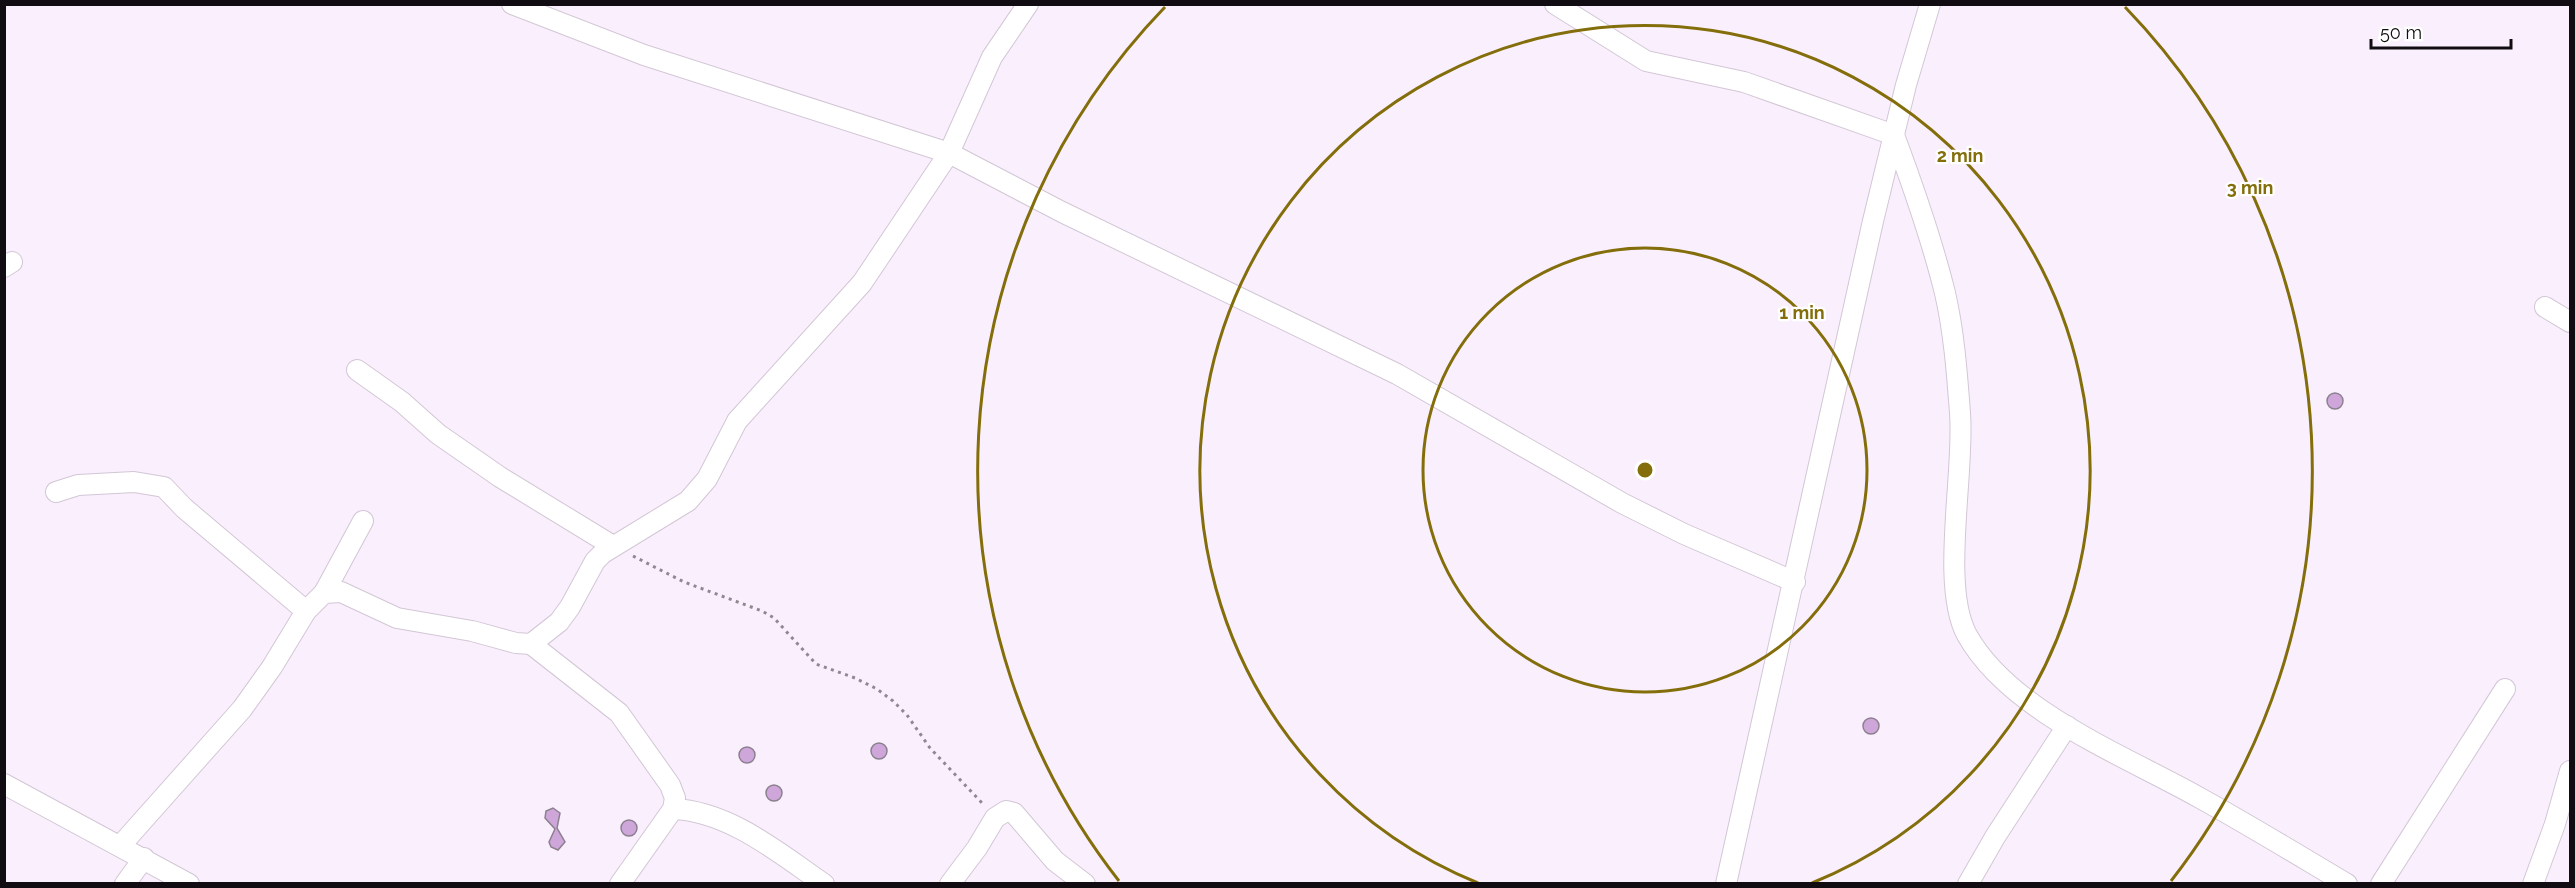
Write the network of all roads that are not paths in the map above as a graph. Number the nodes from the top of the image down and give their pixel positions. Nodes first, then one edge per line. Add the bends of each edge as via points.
1 (512, 4) edge
2 (1028, 4) edge
3 (1555, 4) edge
4 (1930, 4) edge
5 (1894, 135) junction
6 (949, 153) junction
7 (2545, 307) dead end
8 (2571, 322) edge
9 (357, 370) dead end
10 (56, 492) dead end
11 (363, 521) dead end
12 (612, 546) junction
13 (1795, 582) junction
14 (324, 592) junction
15 (306, 611) junction
16 (531, 644) junction
17 (2505, 689) dead end
18 (2067, 726) junction
19 (2571, 771) edge
20 (4, 784) edge
21 (673, 809) junction
22 (121, 845) junction
23 (144, 858) junction
24 (125, 884) edge
25 (189, 884) edge
26 (620, 884) edge
27 (824, 884) edge
28 (950, 884) edge
29 (1085, 884) edge
30 (1726, 884) edge
31 (1968, 884) edge
32 (2347, 884) edge
33 (2381, 884) edge
34 (2533, 884) edge

1 - 6 street via 644,55
2 - 6 street via 992,57
3 - 5 street via 1646,61 1744,82
4 - 5 street
5 - 13 street
5 - 18 street via 1945,293 1955,354 1961,418 1955,560 1966,634 2012,688
6 - 12 street via 862,283 737,421 707,479 688,501
6 - 13 street via 1397,374 1622,503
7 - 8 street
9 - 12 street via 473,458
10 - 15 street via 78,485 134,482 164,487
11 - 14 street
12 - 16 street via 595,561 559,622
13 - 30 street
14 - 15 street
14 - 16 street via 340,592 397,618
15 - 22 street via 242,710
16 - 21 street via 619,713 670,785 675,798
17 - 33 street
18 - 31 street
18 - 32 street via 2199,797
19 - 34 street
20 - 22 street
21 - 26 street
21 - 27 street via 707,813 727,822
22 - 23 street
23 - 24 street
23 - 25 street
28 - 29 street via 1001,812 1014,813 1055,861

